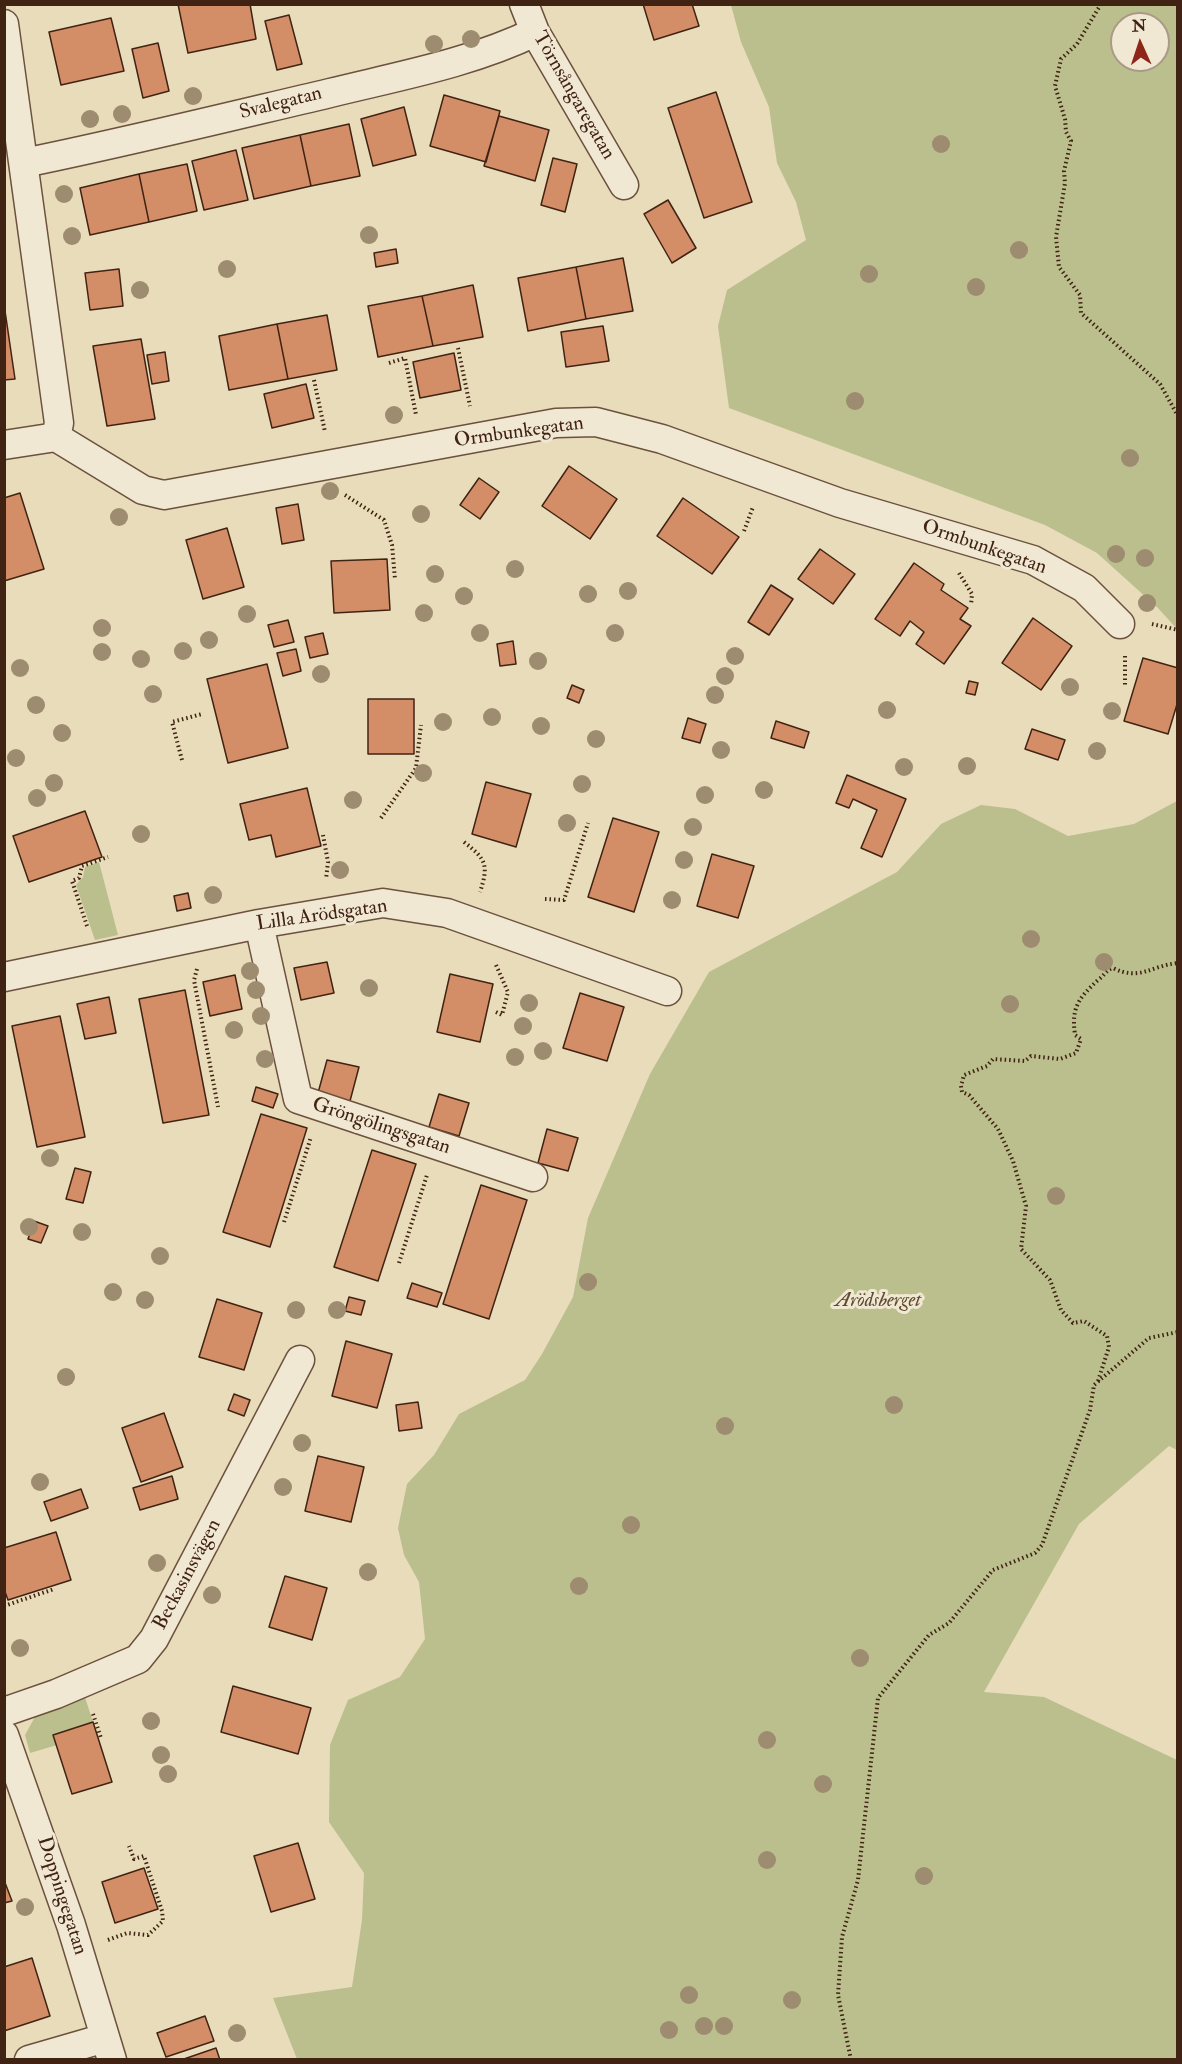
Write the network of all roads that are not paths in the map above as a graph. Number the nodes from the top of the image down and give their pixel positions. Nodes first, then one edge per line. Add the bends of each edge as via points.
1 (525, 4) edge
2 (4, 24) edge
3 (535, 32) junction
4 (24, 163) junction
5 (624, 185) dead end
6 (56, 437) junction
7 (4, 445) edge
8 (1120, 624) dead end
9 (259, 924) junction
10 (4, 977) edge
11 (667, 991) dead end
12 (533, 1177) dead end
13 (300, 1360) dead end
14 (4, 1712) edge
15 (4, 1735) edge
16 (109, 2049) edge
17 (29, 2060) edge

1 - 3 street, Törnsångaregatan
2 - 4 street
3 - 4 street, Svalegatan via 491,51 419,71
3 - 5 street, Törnsångaregatan
4 - 6 street via 58,423
6 - 7 street
6 - 8 street, Ormbunkegatan via 143,490 164,495 556,423 596,422 662,439 840,503 1033,560 1084,588
9 - 10 street, Lilla Arödsgatan
9 - 11 street, Lilla Arödsgatan via 383,903 447,912
9 - 12 street, Gröngölingsgatan via 298,1099
13 - 14 street, Beckasinsvägen via 154,1639 138,1659
15 - 16 street, Doppingegatan
16 - 17 street

